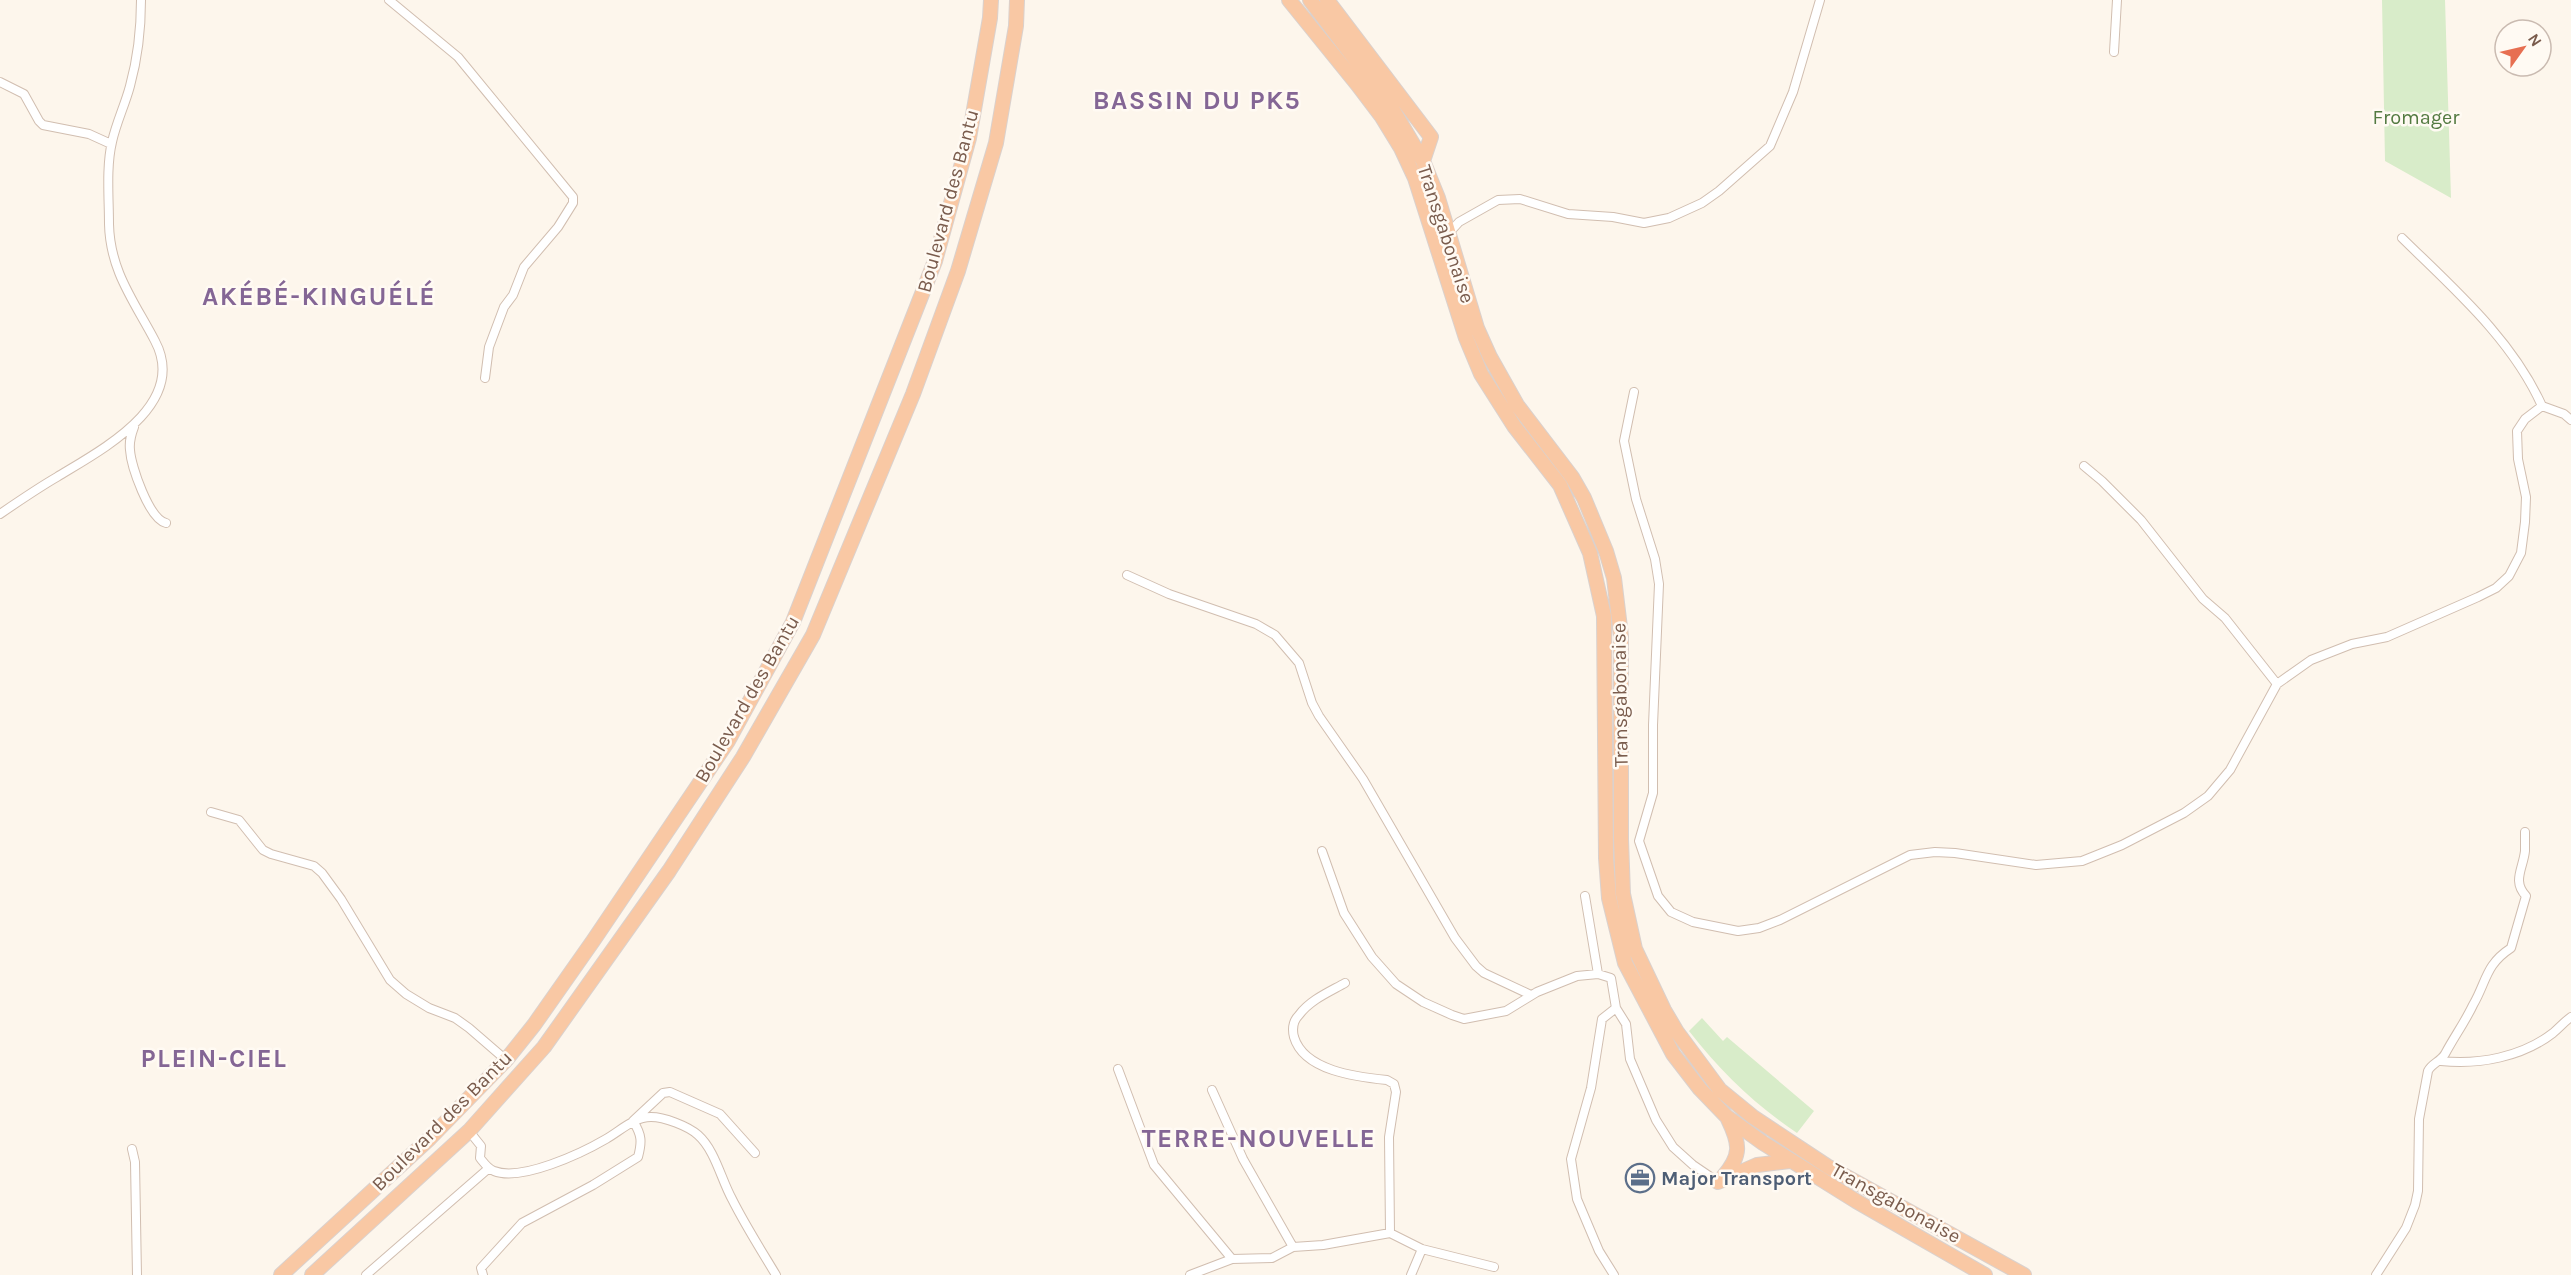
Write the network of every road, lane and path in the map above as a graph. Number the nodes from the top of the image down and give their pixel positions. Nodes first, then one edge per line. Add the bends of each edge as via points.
1 (141, 0) edge
2 (389, 0) edge
3 (991, 0) edge
4 (1017, 0) edge
5 (1289, 0) edge
6 (1310, 0) edge
7 (1327, 0) edge
8 (1820, 0) edge
9 (2117, 0) edge
10 (2114, 52) dead end
11 (0, 82) edge
12 (111, 144) junction
13 (1423, 161) junction
14 (1449, 233) junction
15 (2402, 238) dead end
16 (485, 378) dead end
17 (1634, 392) dead end
18 (2542, 406) junction
19 (2571, 420) edge
20 (135, 426) junction
21 (2084, 466) dead end
22 (0, 514) edge
23 (166, 523) dead end
24 (1127, 575) dead end
25 (2277, 684) junction
26 (211, 812) dead end
27 (2525, 832) dead end
28 (1621, 839) junction
29 (1639, 841) junction
30 (1322, 851) dead end
31 (1585, 896) dead end
32 (1598, 974) junction
33 (1345, 983) dead end
34 (1531, 995) junction
35 (1616, 1008) junction
36 (2571, 1017) edge
37 (506, 1060) junction
38 (2441, 1061) junction
39 (1118, 1069) dead end
40 (1212, 1090) dead end
41 (1727, 1117) junction
42 (633, 1121) junction
43 (469, 1131) junction
44 (132, 1149) dead end
45 (755, 1153) dead end
46 (1790, 1161) junction
47 (489, 1168) junction
48 (1718, 1182) junction
49 (1390, 1233) junction
50 (1293, 1247) junction
51 (1422, 1248) junction
52 (1232, 1259) junction
53 (1494, 1266) dead end
54 (137, 1275) edge
55 (281, 1275) edge
56 (312, 1275) edge
57 (366, 1275) edge
58 (483, 1275) edge
59 (776, 1275) edge
60 (1190, 1275) edge
61 (1412, 1275) edge
62 (1614, 1275) edge
63 (1985, 1275) edge
64 (2024, 1275) edge
65 (2376, 1275) edge

1 - 12 street via 138,55
2 - 16 street via 458,57 573,197 558,227 524,267 504,307 489,347
3 - 37 highway, Boulevard des Bantu via 969,138 935,261 793,622 721,750 586,951
4 - 43 highway, Boulevard des Bantu via 996,143 958,271 914,394 813,635 743,757 669,871 544,1047
5 - 41 highway, Transgabonaise via 1382,117 1401,148 1415,178 1481,374 1514,426 1560,485 1582,530 1604,616 1606,858 1613,921 1625,963 1672,1054
6 - 13 highway, Transgabonaise via 1390,105
7 - 13 highway via 1431,137
8 - 14 street via 1793,92 1770,146 1702,203 1669,218 1644,223 1568,214 1520,199 1498,200 1459,222
9 - 10 street
11 - 12 street via 24,94 43,125 89,134
12 - 20 street via 109,231 115,265 162,359 162,377 156,394
13 - 14 highway, Transgabonaise
14 - 28 highway, Transgabonaise via 1478,328 1494,364 1517,405 1584,498 1614,578 1621,636
15 - 18 street via 2499,337
17 - 29 street via 1624,441 1636,499 1655,559 1659,594 1653,793
18 - 19 street
18 - 25 street via 2524,419 2517,431 2526,497 2525,522 2521,553 2509,576 2478,597 2387,637 2352,644 2311,660
20 - 22 street
20 - 23 street via 129,443 131,463 152,513
21 - 25 street via 2141,520
24 - 34 street via 1256,624 1275,635 1299,663 1319,716 1363,779 1462,947 1484,973
25 - 29 street via 2240,754 2208,796 2138,837 2082,861 2036,865 1955,853 1910,855 1780,920 1738,931 1693,922 1671,912 1658,896
26 - 37 street via 238,820 263,850 314,866 341,899 390,980 429,1008 462,1023
27 - 38 street via 2518,882 2526,896 2511,948 2487,970 2475,1003
28 - 29 street
28 - 64 highway, Transgabonaise via 1623,894 1635,949 1677,1032 1720,1090 1827,1166
30 - 34 street via 1344,913 1372,957 1396,984 1423,1002 1464,1019 1506,1011
31 - 32 street
32 - 34 street via 1562,980
32 - 35 street via 1611,978
33 - 49 street via 1307,1005 1297,1016 1294,1034 1307,1057 1326,1068 1394,1084 1389,1137
35 - 48 street via 1626,1024 1630,1059 1656,1120 1673,1147
35 - 62 street via 1602,1019 1591,1088 1571,1159 1577,1199
36 - 38 street via 2553,1033 2521,1050 2478,1061
37 - 55 highway, Boulevard des Bantu via 430,1138
38 - 65 street via 2431,1066 2425,1083 2419,1119 2418,1191 2411,1218
39 - 52 street via 1154,1165
40 - 50 street via 1242,1159
41 - 46 highway, Transgabonaise
41 - 48 highway via 1738,1151 1734,1165
42 - 45 street via 663,1093 670,1092 720,1114
42 - 47 street via 578,1154 539,1167 510,1173
42 - 58 street via 642,1143 638,1157 522,1223 481,1268
42 - 59 street via 651,1117 697,1134 710,1151 731,1197
43 - 47 street via 481,1146 480,1158
43 - 56 highway, Boulevard des Bantu
44 - 54 street
46 - 48 highway via 1756,1165
46 - 63 highway, Transgabonaise
47 - 57 street
49 - 50 street
49 - 51 street
50 - 52 street via 1272,1258
51 - 53 street
51 - 61 street
52 - 60 street

